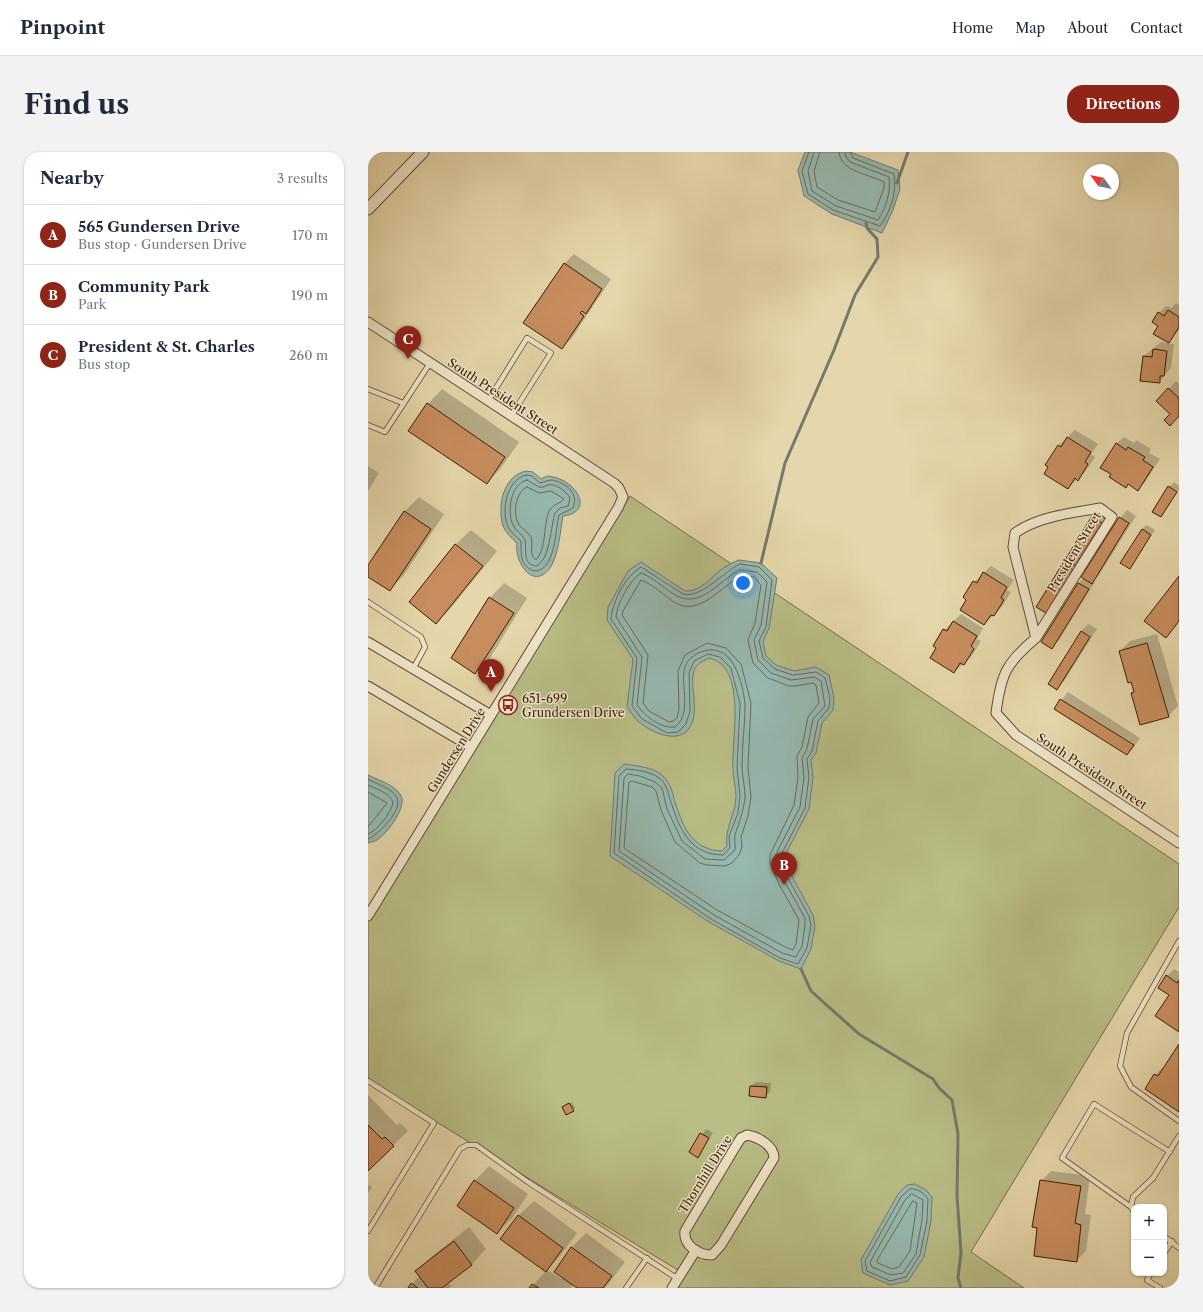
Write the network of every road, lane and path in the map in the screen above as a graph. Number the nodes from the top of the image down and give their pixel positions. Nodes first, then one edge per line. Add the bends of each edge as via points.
1 (423, 152) edge
2 (368, 209) edge
3 (368, 322) edge
4 (430, 363) junction
5 (368, 388) edge
6 (488, 401) junction
7 (403, 403) junction
8 (511, 416) junction
9 (368, 425) edge
10 (622, 493) joint
11 (368, 602) edge
12 (1036, 638) junction
13 (368, 642) edge
14 (413, 669) junction
15 (368, 686) edge
16 (996, 713) joint
17 (491, 715) junction
18 (471, 747) junction
19 (1179, 843) edge
20 (368, 916) edge
21 (1179, 941) edge
22 (368, 1081) edge
23 (1179, 1121) edge
24 (1179, 1136) edge
25 (1177, 1146) edge
26 (1170, 1152) junction
27 (1132, 1204) edge
28 (1131, 1209) edge
29 (368, 1231) edge
30 (1167, 1238) edge
31 (1172, 1241) junction
32 (1167, 1248) edge
33 (1179, 1248) edge
34 (696, 1250) junction
35 (647, 1258) junction
36 (1149, 1276) edge
37 (678, 1279) junction
38 (375, 1288) edge
39 (626, 1288) edge
40 (672, 1288) edge
41 (1160, 1288) edge

1 - 2 street
3 - 4 street, South President Street
4 - 6 street, South President Street
4 - 7 lane
5 - 7 lane
6 - 8 street, South President Street
6 - 8 lane via 527,338 551,353
7 - 9 lane via 385,432
8 - 10 street, South President Street via 614,483
10 - 17 street, Gundersen Drive via 621,503
11 - 14 lane via 421,637 425,647
12 - 12 street, President Street via 1013,547 1015,532 1025,526 1071,513 1100,508 1112,516
12 - 16 street, President Street via 1018,653 1007,667 999,686
13 - 14 street
14 - 17 street
15 - 18 street
16 - 19 street, South President Street via 1016,735
17 - 18 street, Gundersen Drive
18 - 20 street, Gundersen Drive
21 - 23 lane via 1127,1034 1120,1066 1131,1087
22 - 29 lane via 434,1123
24 - 25 lane
25 - 26 lane
26 - 27 lane via 1153,1178 1133,1196
26 - 28 lane via 1094,1104 1062,1158
30 - 31 lane
31 - 32 lane
31 - 33 lane
34 - 34 street, Thornhill Drive via 704,1255 712,1255 721,1245 772,1164 774,1151 771,1147 752,1136 741,1138 684,1231 684,1239
34 - 37 street
35 - 37 lane
35 - 38 lane via 528,1182 476,1145 467,1145 460,1149
35 - 39 lane
36 - 41 lane via 1147,1280
37 - 40 street

